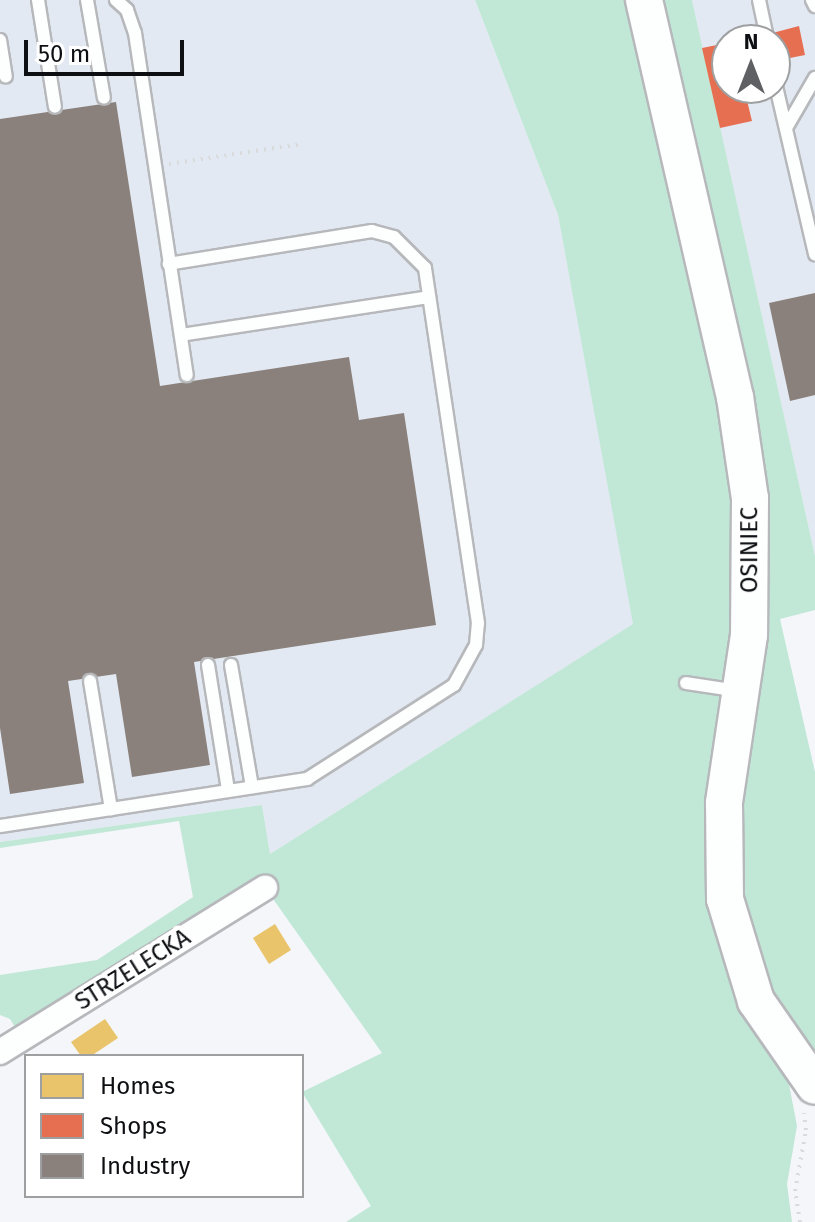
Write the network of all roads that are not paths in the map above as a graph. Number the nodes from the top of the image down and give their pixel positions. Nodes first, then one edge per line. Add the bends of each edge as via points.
1 (38, 0) edge
2 (87, 0) edge
3 (116, 0) edge
4 (644, 0) edge
5 (759, 0) edge
6 (812, 0) edge
7 (815, 6) edge
8 (764, 24) edge
9 (0, 40) edge
10 (6, 77) dead end
11 (815, 78) edge
12 (104, 98) dead end
13 (780, 104) edge
14 (55, 107) dead end
15 (786, 128) junction
16 (815, 254) edge
17 (169, 264) junction
18 (429, 297) junction
19 (181, 335) junction
20 (187, 375) dead end
21 (208, 665) dead end
22 (231, 665) dead end
23 (90, 681) dead end
24 (686, 683) dead end
25 (741, 691) junction
26 (252, 787) junction
27 (228, 790) junction
28 (111, 809) junction
29 (0, 826) edge
30 (265, 888) dead end
31 (0, 1052) edge
32 (814, 1086) edge

1 - 14 lane
2 - 12 lane
3 - 17 lane via 127,10 135,33
4 - 25 street, OSINIEC via 745,455 752,542
5 - 8 lane
6 - 7 lane
9 - 10 lane
11 - 15 lane
13 - 15 lane
15 - 16 lane
17 - 18 lane via 372,231 394,237 425,268
17 - 19 lane
18 - 19 lane
18 - 26 lane via 478,623 476,645 454,685 404,718 307,779
19 - 20 lane
21 - 27 lane
22 - 26 lane
23 - 28 lane
24 - 25 lane
25 - 32 street, OSINIEC via 721,836 725,899 756,1001
26 - 27 lane
27 - 28 lane
28 - 29 lane
30 - 31 street, STRZELECKA

